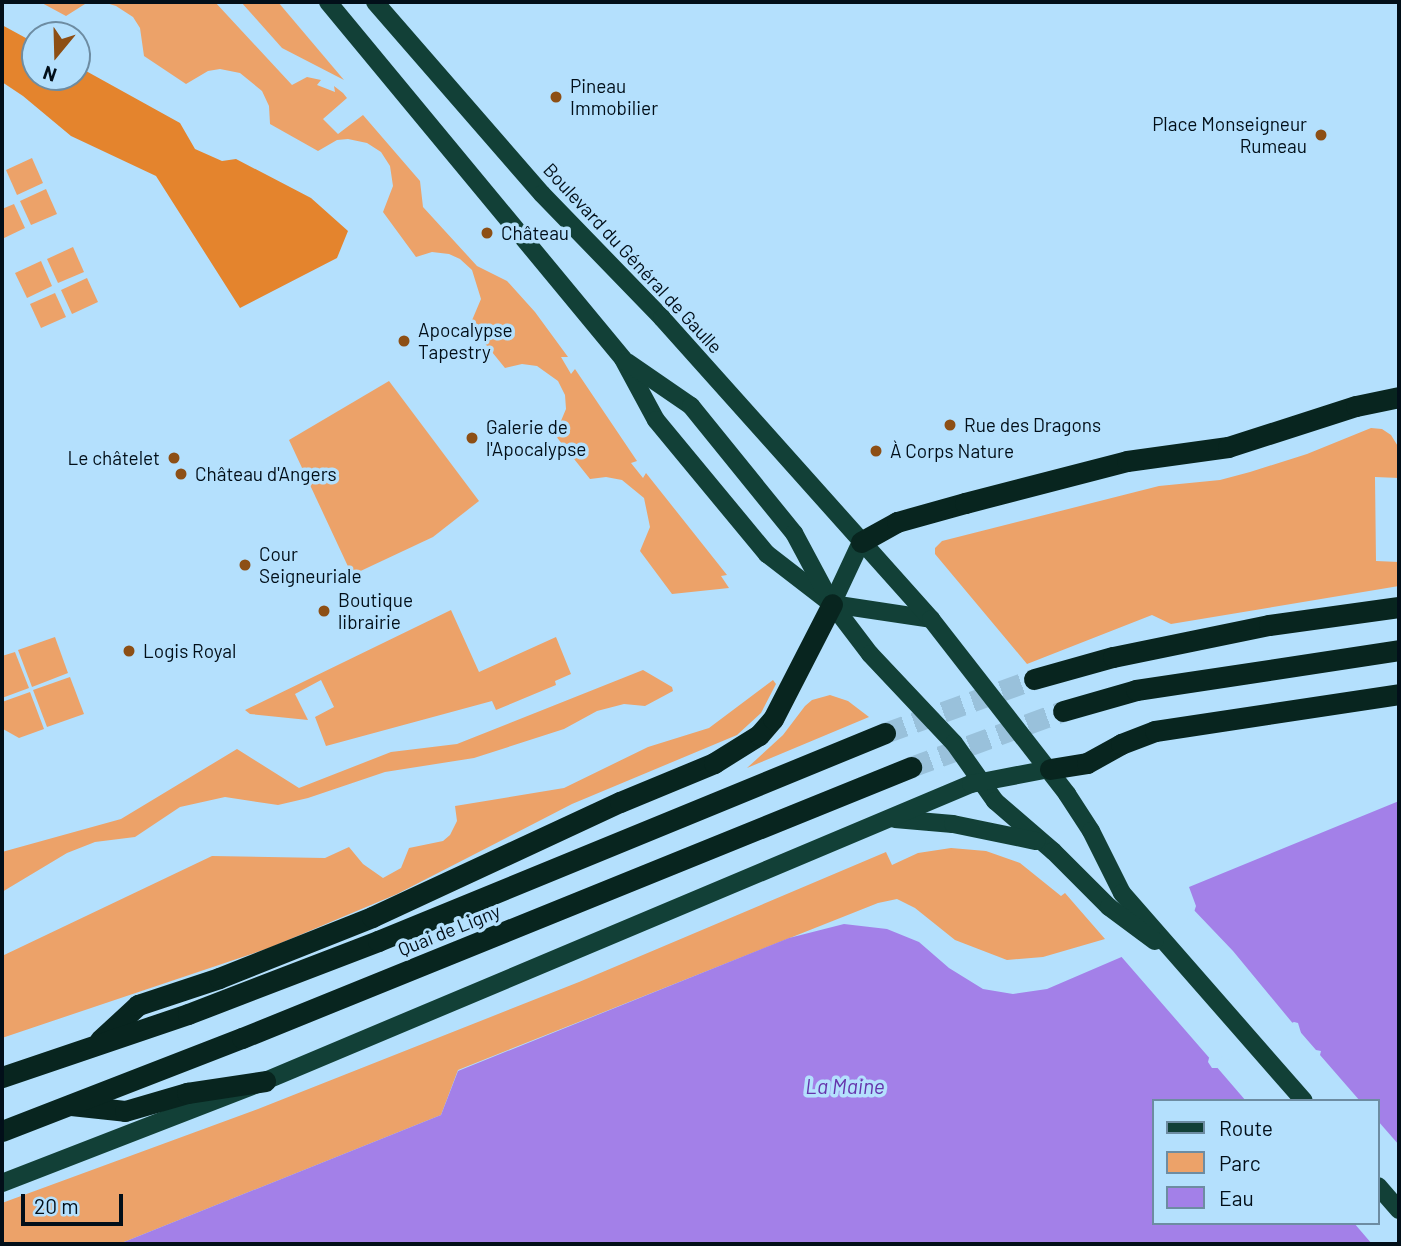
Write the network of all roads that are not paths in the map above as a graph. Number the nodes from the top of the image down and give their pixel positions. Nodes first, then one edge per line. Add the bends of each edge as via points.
1 (327, 2) edge
2 (375, 2) edge
3 (623, 359) junction
4 (1399, 397) edge
5 (861, 542) junction
6 (832, 604) junction
7 (1399, 607) edge
8 (931, 619) junction
9 (1399, 650) edge
10 (1034, 679) tunnel mouth
11 (1399, 694) edge
12 (1063, 711) tunnel mouth
13 (884, 733) tunnel mouth
14 (911, 767) tunnel mouth
15 (1050, 769) junction
16 (981, 781) junction
17 (891, 819) junction
18 (1046, 844) junction
19 (1180, 959) junction
20 (96, 1043) junction
21 (2, 1077) edge
22 (265, 1081) junction
23 (1302, 1099) edge
24 (66, 1104) junction
25 (2, 1131) edge
26 (2, 1183) edge
27 (1380, 1188) edge
28 (1399, 1210) edge

1 - 3 main road
2 - 5 main road, Boulevard du Général de Gaulle via 542,194 663,318
3 - 6 main road via 656,420 760,546
3 - 6 main road via 691,406 794,533
4 - 5 highway via 1238,444 1127,461 954,506 897,522
5 - 6 main road
5 - 8 main road, Boulevard du Général de Gaulle
6 - 8 main road
6 - 16 main road via 870,654 954,743
6 - 20 highway via 773,719 759,735 714,763 372,917 219,978 138,1004
7 - 10 highway via 1269,625 1113,657
8 - 15 main road, Boulevard du Général de Gaulle
9 - 12 highway via 1136,690
11 - 15 highway via 1155,732 1087,763
13 - 20 highway, Quai de Ligny via 378,941 188,1014
14 - 24 highway, Quai de Ligny via 242,1038
15 - 16 main road
15 - 19 main road, Boulevard du Général de Gaulle via 1091,831 1122,893
16 - 17 main road
16 - 18 main road via 1012,817
17 - 18 main road via 983,829
17 - 22 main road
18 - 19 main road via 1109,907
19 - 23 main road
20 - 21 highway, Quai de Ligny
22 - 24 highway via 187,1093 125,1111
22 - 26 main road
24 - 25 highway, Quai de Ligny
27 - 28 main road

